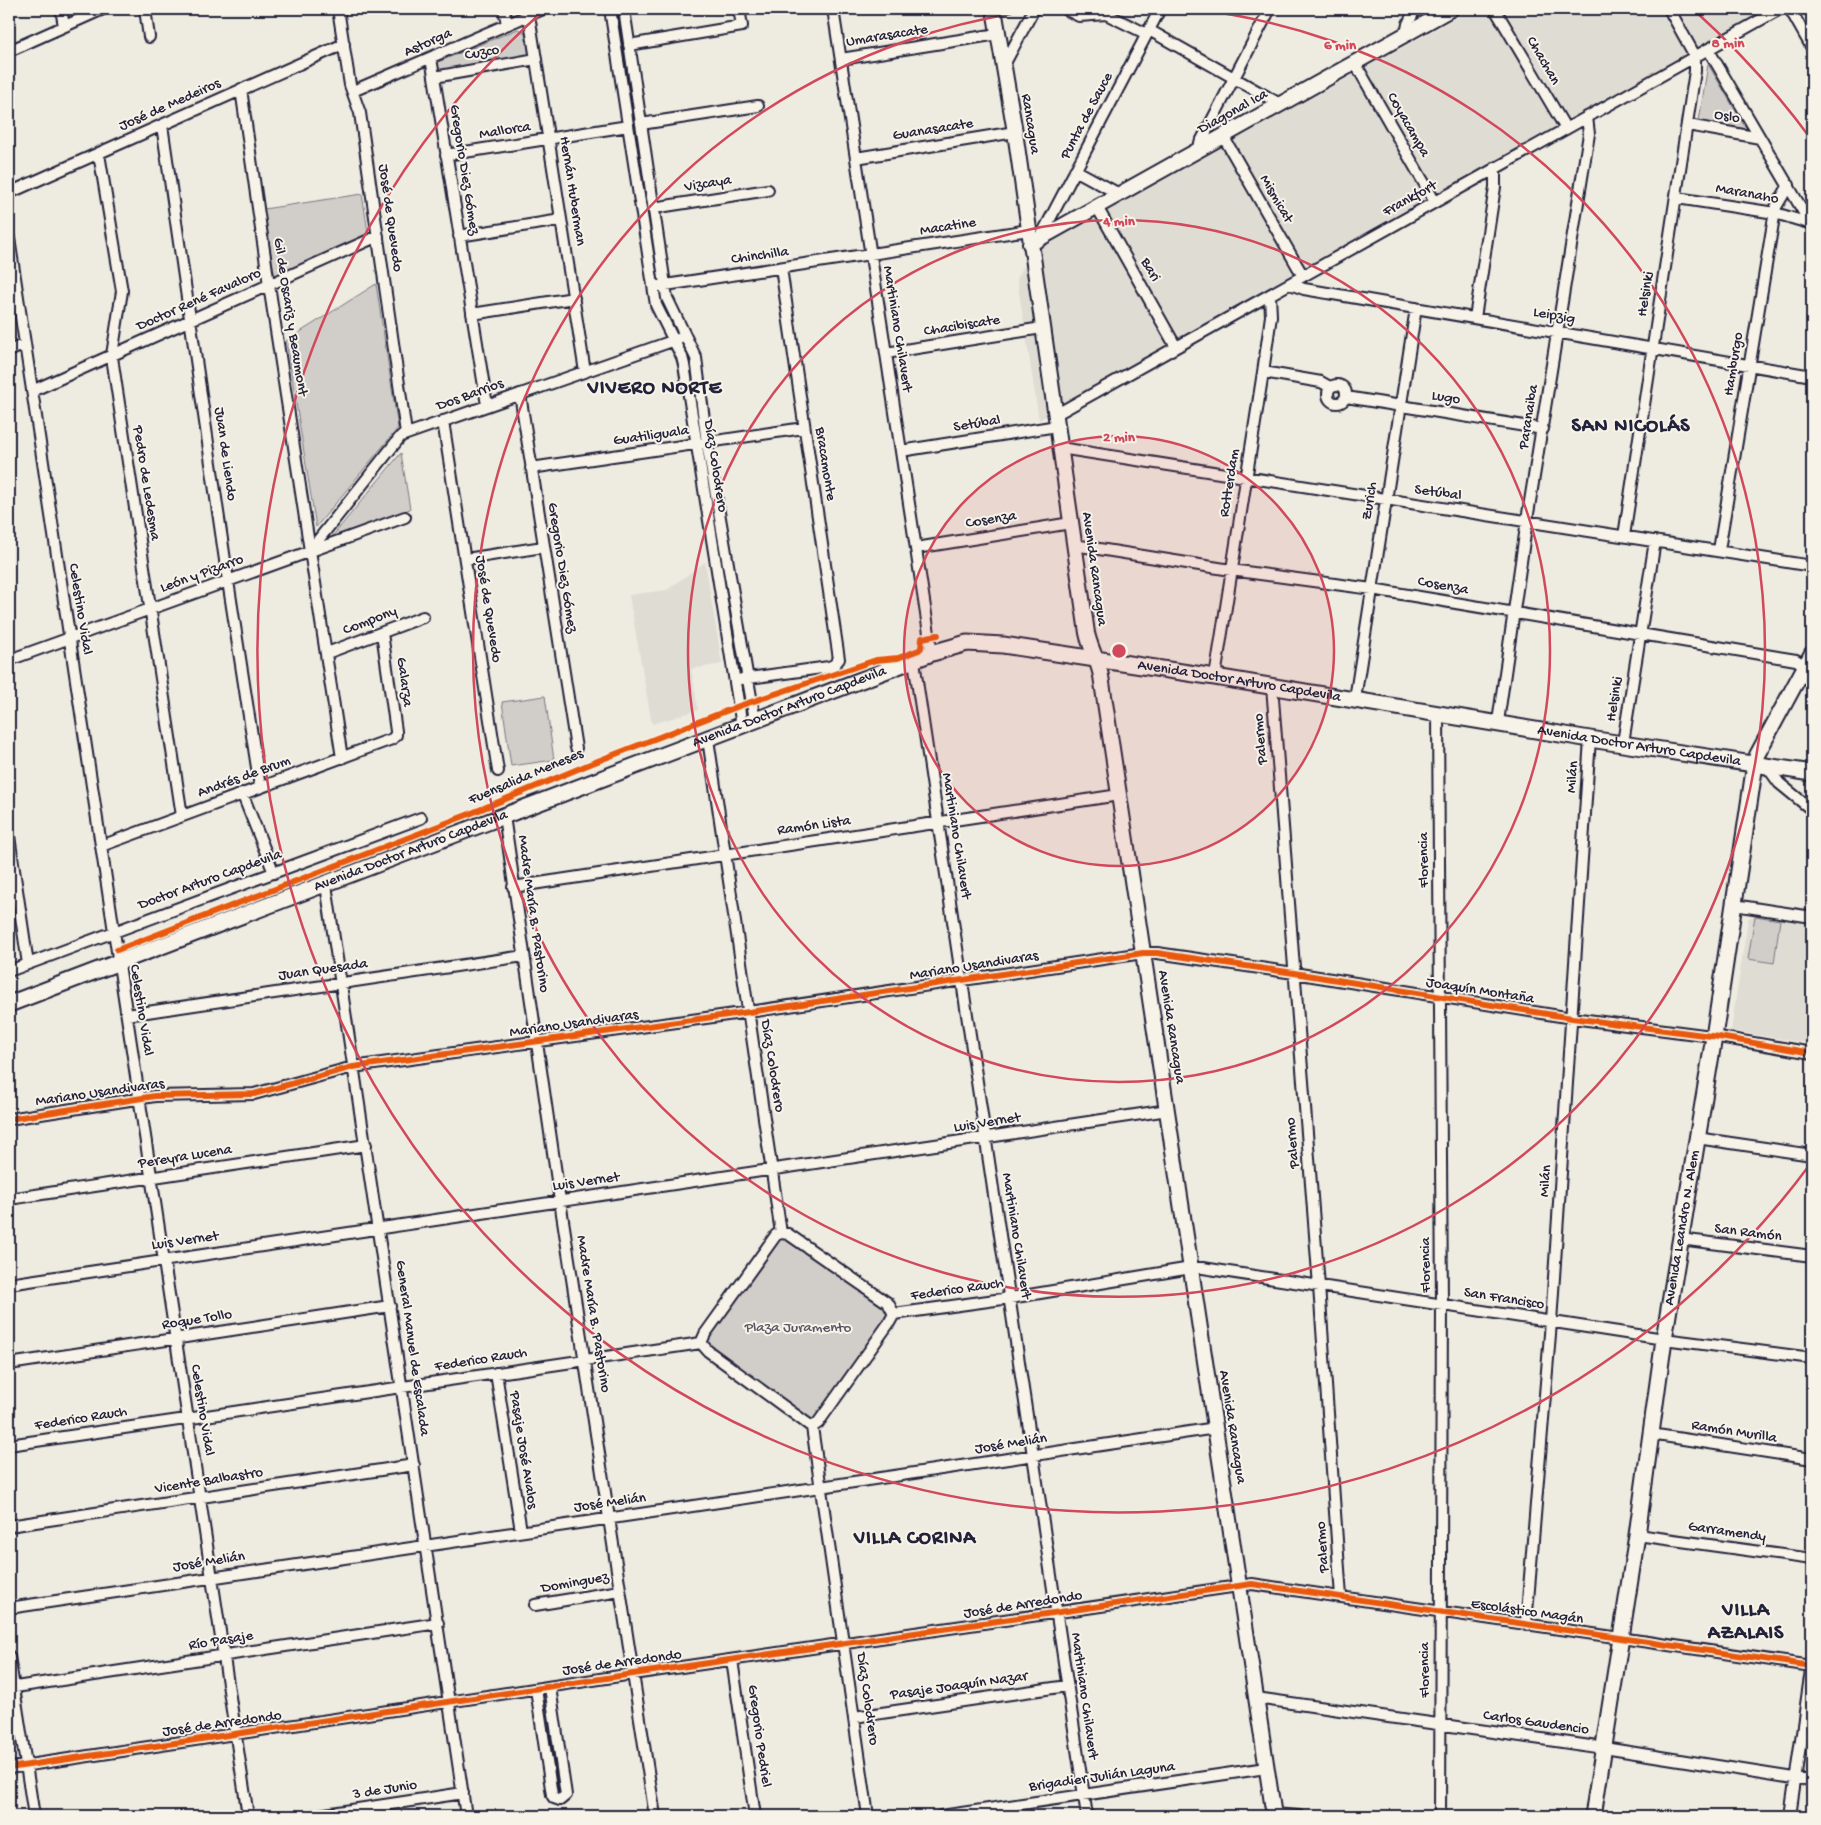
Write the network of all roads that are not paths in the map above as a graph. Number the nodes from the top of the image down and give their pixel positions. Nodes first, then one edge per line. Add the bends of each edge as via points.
1 (61, 9) edge
2 (103, 9) edge
3 (145, 9) edge
4 (338, 9) edge
5 (504, 9) edge
6 (543, 9) edge
7 (610, 9) edge
8 (624, 9) edge
9 (739, 9) edge
10 (833, 9) edge
11 (994, 9) edge
12 (1034, 9) edge
13 (1065, 9) edge
14 (1160, 9) edge
15 (1270, 9) edge
16 (1415, 9) edge
17 (1451, 9) edge
18 (1495, 9) edge
19 (1669, 9) edge
20 (1780, 9) edge
21 (1790, 9) edge
22 (529, 15) junction
23 (507, 24) junction
24 (64, 26) junction
25 (1148, 32) junction
26 (998, 34) junction
27 (1406, 34) junction
28 (149, 37) dead end
29 (344, 44) junction
30 (629, 45) junction
31 (1812, 48) edge
32 (1708, 49) junction
33 (9, 51) edge
34 (1695, 56) junction
35 (431, 58) junction
36 (536, 59) junction
37 (840, 59) junction
38 (1355, 63) junction
39 (1004, 65) junction
40 (434, 77) junction
41 (1233, 78) junction
42 (241, 89) junction
43 (353, 92) junction
44 (1280, 104) junction
45 (758, 106) dead end
46 (1586, 117) junction
47 (641, 124) junction
48 (162, 125) junction
49 (1688, 125) junction
50 (628, 126) junction
51 (1566, 129) junction
52 (1015, 132) junction
53 (1223, 136) junction
54 (1760, 138) junction
55 (548, 139) junction
56 (1196, 151) junction
57 (99, 154) junction
58 (446, 155) junction
59 (856, 158) junction
60 (1495, 168) junction
61 (1075, 170) junction
62 (1788, 185) junction
63 (768, 190) dead end
64 (9, 193) edge
65 (1119, 194) junction
66 (1677, 198) junction
67 (1435, 202) junction
68 (1097, 207) junction
69 (653, 208) junction
70 (1775, 213) junction
71 (561, 220) junction
72 (1811, 223) edge
73 (378, 236) junction
74 (459, 236) junction
75 (1033, 237) junction
76 (9, 238) edge
77 (871, 254) junction
78 (10, 257) edge
79 (781, 268) junction
80 (1303, 276) junction
81 (1290, 284) junction
82 (269, 285) junction
83 (666, 285) junction
84 (654, 287) junction
85 (1270, 295) junction
86 (574, 298) junction
87 (1416, 308) junction
88 (472, 314) junction
89 (1475, 318) junction
90 (190, 320) junction
91 (1042, 328) junction
92 (1557, 332) junction
93 (686, 337) junction
94 (674, 340) junction
95 (25, 344) junction
96 (1176, 347) junction
97 (1653, 348) junction
98 (9, 351) edge
99 (886, 353) junction
100 (112, 355) junction
101 (1749, 365) junction
102 (585, 372) junction
103 (1263, 372) junction
104 (1812, 376) edge
105 (32, 391) junction
106 (520, 394) junction
107 (486, 406) junction
108 (1400, 406) junction
109 (1056, 420) junction
110 (444, 421) junction
111 (804, 428) junction
112 (1543, 429) junction
113 (406, 433) junction
114 (707, 443) junction
115 (696, 444) junction
116 (1060, 448) junction
117 (901, 451) junction
118 (531, 468) junction
119 (1246, 478) junction
120 (1386, 500) junction
121 (405, 517) dead end
122 (1527, 520) junction
123 (1070, 523) junction
124 (1624, 536) junction
125 (1655, 541) junction
126 (1074, 545) junction
127 (543, 547) junction
128 (916, 548) junction
129 (311, 550) junction
130 (1719, 550) junction
131 (466, 559) junction
132 (1812, 566) edge
133 (1231, 570) junction
134 (228, 581) junction
135 (1372, 589) junction
136 (150, 609) junction
137 (1514, 613) junction
138 (423, 617) dead end
139 (382, 633) junction
140 (1640, 635) junction
141 (69, 638) junction
142 (327, 653) junction
143 (932, 653) junction
144 (1812, 653) edge
145 (1096, 658) junction
146 (9, 660) edge
147 (914, 661) junction
148 (1806, 666) junction
149 (1215, 677) junction
150 (747, 678) junction
151 (735, 680) junction
152 (1272, 686) junction
153 (1355, 699) junction
154 (1438, 714) junction
155 (1498, 722) junction
156 (748, 723) junction
157 (396, 735) joint
158 (1590, 738) junction
159 (708, 739) junction
160 (1623, 744) junction
161 (576, 748) dead end
162 (342, 758) junction
163 (1761, 765) junction
164 (498, 771) dead end
165 (1812, 772) edge
166 (260, 788) junction
167 (242, 793) junction
168 (1119, 795) junction
169 (1812, 810) edge
170 (182, 816) junction
171 (504, 816) junction
172 (421, 818) dead end
173 (939, 823) junction
174 (9, 836) edge
175 (101, 846) junction
176 (725, 854) junction
177 (274, 873) junction
178 (326, 884) junction
179 (513, 887) junction
180 (1734, 905) junction
181 (1812, 917) edge
182 (114, 932) junction
183 (1143, 953) junction
184 (524, 956) junction
185 (119, 962) junction
186 (28, 964) junction
187 (9, 971) edge
188 (1294, 973) junction
189 (962, 981) junction
190 (341, 983) junction
191 (1440, 997) junction
192 (9, 1004) edge
193 (749, 1012) junction
194 (127, 1015) junction
195 (1572, 1018) junction
196 (1714, 1037) junction
197 (537, 1042) junction
198 (1812, 1053) edge
199 (353, 1067) junction
200 (140, 1098) junction
201 (1168, 1110) junction
202 (9, 1119) edge
203 (986, 1138) junction
204 (1697, 1138) junction
205 (366, 1145) junction
206 (1812, 1155) edge
207 (773, 1169) junction
208 (152, 1177) junction
209 (9, 1199) edge
210 (560, 1201) junction
211 (379, 1229) junction
212 (781, 1233) junction
213 (1680, 1239) junction
214 (1812, 1256) edge
215 (164, 1260) junction
216 (1192, 1268) junction
217 (9, 1284) edge
218 (1320, 1286) junction
219 (1010, 1298) junction
220 (1442, 1304) junction
221 (390, 1306) junction
222 (894, 1314) junction
223 (1552, 1322) junction
224 (176, 1338) junction
225 (1664, 1339) junction
226 (701, 1343) junction
227 (1812, 1358) edge
228 (585, 1360) junction
229 (9, 1364) edge
230 (496, 1373) junction
231 (402, 1387) junction
232 (188, 1418) junction
233 (812, 1427) junction
234 (1216, 1428) junction
235 (1651, 1435) junction
236 (9, 1445) edge
237 (1034, 1455) junction
238 (1812, 1459) edge
239 (414, 1465) junction
240 (821, 1487) junction
241 (200, 1497) junction
242 (610, 1518) junction
243 (9, 1526) edge
244 (520, 1531) junction
245 (1637, 1535) junction
246 (426, 1545) junction
247 (1812, 1559) edge
248 (212, 1577) junction
249 (1239, 1585) junction
250 (620, 1591) junction
251 (1341, 1597) junction
252 (535, 1605) dead end
253 (9, 1608) edge
254 (1057, 1612) junction
255 (1440, 1612) junction
256 (438, 1623) junction
257 (1526, 1625) junction
258 (1621, 1638) junction
259 (843, 1644) junction
260 (9, 1656) edge
261 (224, 1656) junction
262 (732, 1660) junction
263 (1812, 1665) edge
264 (633, 1674) junction
265 (1067, 1686) junction
266 (550, 1687) junction
267 (11, 1688) edge
268 (536, 1689) junction
269 (1256, 1698) junction
270 (449, 1703) junction
271 (854, 1717) junction
272 (1440, 1724) junction
273 (236, 1734) junction
274 (1604, 1748) junction
275 (26, 1766) junction
276 (9, 1768) edge
277 (1266, 1768) junction
278 (1795, 1778) junction
279 (1812, 1781) edge
280 (463, 1793) junction
281 (1084, 1796) junction
282 (1274, 1815) edge
283 (34, 1816) edge
284 (248, 1816) edge
285 (312, 1816) edge
286 (466, 1816) edge
287 (655, 1816) edge
288 (756, 1816) edge
289 (868, 1816) edge
290 (941, 1816) edge
291 (1088, 1816) edge
292 (1299, 1816) edge
293 (1440, 1816) edge
294 (1593, 1816) edge
295 (1790, 1816) edge

1 - 24 street
2 - 24 street
3 - 28 street
4 - 29 street, José de Quevedo
5 - 23 street
6 - 22 street, Astorga
7 - 50 street, Díaz Colodrero
8 - 30 street, Díaz Colodrero
9 - 30 street via 742,26
10 - 37 street, Martiniano Chilavert
11 - 26 main road, Rancagua
12 - 39 street
13 - 25 street via 1079,16 1106,14
14 - 25 street, Punta de Sauce
15 - 41 street
16 - 27 street
17 - 27 main road, Diagonal Ica
18 - 51 street, Chachan
19 - 34 street
20 - 32 street, Frankfort
21 - 31 street
22 - 23 street, Astorga
22 - 36 street, Hernán Huberman
23 - 35 street, Astorga
24 - 33 street
25 - 41 street
25 - 61 street, Punta de Sauce
26 - 37 street, Umarasacate
26 - 39 main road, Rancagua
27 - 38 main road, Diagonal Ica
29 - 42 street, José de Medeiros
29 - 43 street, José de Quevedo
30 - 47 street, Díaz Colodrero
32 - 34 street, Frankfort
32 - 54 street
34 - 46 street, Frankfort
34 - 49 street, Helsinki
35 - 40 street, Gregorio Diez Gómez
35 - 43 street, Astorga
36 - 40 street, Cuzco
36 - 55 street, Hernán Huberman
37 - 59 street, Martiniano Chilavert
38 - 44 main road, Diagonal Ica
38 - 67 street, Coyacampa
39 - 52 main road, Rancagua
40 - 58 street, Gregorio Diez Gómez
41 - 44 street
41 - 56 street
42 - 48 street, José de Medeiros
42 - 82 street, Gil de Oscariz y Beaumont
43 - 73 street, José de Quevedo via 360,113
44 - 53 main road, Diagonal Ica
45 - 47 street
46 - 51 street, Frankfort
46 - 92 street, Paranaiba via 1589,134
47 - 69 street, Díaz Colodrero
48 - 57 street, José de Medeiros
48 - 90 street, Juan de Liendo
49 - 54 street, Oslo
49 - 66 street, Helsinki
50 - 55 street, Mallorca
50 - 84 street, Díaz Colodrero
51 - 60 street, Frankfort
52 - 59 street, Guanasacate
52 - 75 main road, Rancagua
53 - 56 main road, Diagonal Ica
53 - 80 street, Mismicat
54 - 62 street
55 - 58 street, Mallorca
55 - 71 street, Hernán Huberman
56 - 65 main road, Diagonal Ica
57 - 64 street, José de Medeiros
57 - 100 street, Pedro de Ledesma via 122,291
58 - 74 street, Gregorio Diez Gómez
59 - 77 street, Martiniano Chilavert
60 - 67 street, Frankfort
60 - 89 street via 1495,187
61 - 65 street
61 - 75 street, Punta de Sauce
62 - 70 street, Hamburgo
62 - 72 street
63 - 69 street, Vizcaya
65 - 68 main road, Diagonal Ica
66 - 70 street, Maranaho
66 - 97 street, Helsinki
67 - 80 street, Frankfort
68 - 75 main road, Diagonal Ica
68 - 96 street, Bari
69 - 83 street, Díaz Colodrero
70 - 72 street, Maranaho
70 - 101 street, Hamburgo
71 - 74 street
71 - 86 street, Hernán Huberman
73 - 82 street, Doctor René Favaloro
73 - 113 street, José de Quevedo
74 - 88 street, Gregorio Diez Gómez
75 - 77 street, Macatine
75 - 91 main road, Avenida Rancagua
76 - 78 street, Celestino Vidal
77 - 79 street, Chinchilla
77 - 99 street, Martiniano Chilavert
78 - 95 street, Celestino Vidal
79 - 83 street, Chinchilla
79 - 111 street, Bracamonte
80 - 81 street, Frankfort
81 - 85 street, Frankfort
81 - 87 street, Leipzig
82 - 90 street, Doctor René Favaloro
82 - 129 street, Gil de Oscariz y Beaumont
83 - 84 street, Chinchilla
83 - 93 street, Díaz Colodrero via 669,305
84 - 94 street, Díaz Colodrero via 659,312
85 - 96 street, Frankfort
85 - 103 street, Rotterdam via 1271,316
86 - 88 street
86 - 102 street, Hernán Huberman
87 - 89 street, Leipzig
87 - 108 street, Zurich
88 - 107 street, Gregorio Diez Gómez
89 - 92 street, Leipzig
90 - 100 street, Doctor René Favaloro
90 - 134 street, Juan de Liendo
91 - 99 street, Chacibiscate
91 - 109 main road, Avenida Rancagua
92 - 97 street, Leipzig
92 - 112 street, Paranaiba
93 - 94 street, Dos Barrios
93 - 114 street, Díaz Colodrero via 696,358
94 - 102 street, Dos Barrios
94 - 115 street, Díaz Colodrero via 684,365
95 - 98 street
95 - 105 street, Celestino Vidal
96 - 109 street, Frankfort
97 - 101 street, Leipzig
97 - 124 street, Helsinki
99 - 117 street, Martiniano Chilavert
100 - 105 street, Doctor René Favaloro
100 - 136 street, Pedro de Ledesma
101 - 104 street, Leipzig
101 - 130 street, Hamburgo
102 - 106 street, Dos Barrios
103 - 108 street, Lugo via 1321,382 1330,387 1328,396 1333,403 1339,403 1346,397
103 - 119 street, Rotterdam
105 - 141 street, Celestino Vidal
106 - 107 street, Dos Barrios
106 - 118 street, Gregorio Diez Gómez
107 - 110 street, Dos Barrios
108 - 112 street, Lugo
108 - 120 street, Zurich
109 - 116 main road, Avenida Rancagua
109 - 117 street, Setúbal
110 - 113 street, Dos Barrios
110 - 131 street, José de Quevedo
111 - 114 street, Guatiliguala
111 - 150 street, Bracamonte via 839,655 837,663 829,668
112 - 122 street, Paranaiba
113 - 129 street, Dos Barrios
114 - 115 street, Guatiliguala
114 - 150 street, Díaz Colodrero
115 - 118 street, Guatiliguala
115 - 151 street, Díaz Colodrero
116 - 119 street, Setúbal
116 - 123 main road, Avenida Rancagua
117 - 128 street, Martiniano Chilavert
118 - 127 street, Gregorio Diez Gómez
119 - 120 street, Setúbal
119 - 133 street, Rotterdam
120 - 122 street, Setúbal
120 - 135 street, Zurich
121 - 129 street, León y Pizarro
122 - 124 street, Setúbal
122 - 137 street, Paranaiba
123 - 126 main road, Avenida Rancagua
123 - 128 street, Cosenza
124 - 125 street, Setúbal
125 - 130 street, Setúbal
125 - 140 street, Helsinki
126 - 133 street, Cosenza
126 - 145 main road, Avenida Rancagua via 1087,633
127 - 131 street
127 - 161 street, Gregorio Diez Gómez
128 - 143 street, Martiniano Chilavert
129 - 134 street, León y Pizarro
129 - 142 street, Gil de Oscariz y Beaumont
130 - 132 street, Setúbal
131 - 164 street, José de Quevedo
133 - 135 street, Cosenza
133 - 149 street, Rotterdam
134 - 136 street, León y Pizarro
134 - 166 street, Juan de Liendo
135 - 137 street, Cosenza
135 - 153 street, Zurich
136 - 141 street, León y Pizarro
136 - 170 street, Pedro de Ledesma
137 - 140 street, Cosenza
137 - 155 street, Paranaiba
138 - 139 street, Compony
139 - 142 street, Compony
139 - 157 street, Galarza
140 - 148 street, Cosenza via 1796,660
140 - 160 street, Helsinki
141 - 146 street, León y Pizarro
141 - 175 street, Celestino Vidal
142 - 162 street, Gil de Oscariz y Beaumont
143 - 145 main road, Avenida Doctor Arturo Capdevila via 976,642
143 - 147 main road, Avenida Doctor Arturo Capdevila
144 - 148 main road, Avenida Leandro N. Alem
145 - 149 main road, Avenida Doctor Arturo Capdevila
145 - 168 main road, Avenida Rancagua
147 - 156 main road, Avenida Doctor Arturo Capdevila
147 - 173 street, Martiniano Chilavert
148 - 163 main road, Avenida Leandro N. Alem via 1757,755
149 - 152 main road, Avenida Doctor Arturo Capdevila
150 - 151 street
150 - 156 street, Díaz Colodrero
151 - 156 street, Díaz Colodrero
152 - 153 main road, Avenida Doctor Arturo Capdevila
152 - 188 street, Palermo
153 - 154 main road, Avenida Doctor Arturo Capdevila
154 - 155 main road, Avenida Doctor Arturo Capdevila
154 - 191 street, Florencia
155 - 158 main road, Avenida Doctor Arturo Capdevila
156 - 159 main road, Avenida Doctor Arturo Capdevila
157 - 162 street, Andrés de Brum
158 - 160 main road, Avenida Doctor Arturo Capdevila
158 - 195 street, Milán
159 - 171 main road, Avenida Doctor Arturo Capdevila
159 - 176 street, Díaz Colodrero
160 - 163 main road, Avenida Doctor Arturo Capdevila
162 - 166 street, Andrés de Brum
163 - 165 main road, Avenida Doctor Arturo Capdevila
163 - 169 street
163 - 180 main road, Avenida Leandro N. Alem
166 - 167 street, Andrés de Brum
167 - 170 street, Andrés de Brum
167 - 177 street
168 - 173 street, Ramón Lista
168 - 183 main road, Avenida Rancagua
170 - 175 street, Andrés de Brum
171 - 178 main road, Avenida Doctor Arturo Capdevila
171 - 179 street, Madre María B. Pastorino
172 - 177 street, Doctor Arturo Capdevila
173 - 176 street, Ramón Lista
173 - 189 street, Martiniano Chilavert
174 - 186 street
175 - 182 street, Celestino Vidal
176 - 179 street, Ramón Lista
176 - 193 street, Díaz Colodrero
177 - 182 street, Doctor Arturo Capdevila
178 - 185 main road, Avenida Doctor Arturo Capdevila
178 - 190 street, General Manuel de Escalada
179 - 184 street, Madre María B. Pastorino
180 - 181 street
180 - 196 main road, Avenida Leandro N. Alem
182 - 185 street, Celestino Vidal
182 - 186 street, Doctor Arturo Capdevila
183 - 188 street, Joaquín Montaña
183 - 189 street, Mariano Usandivaras
183 - 201 main road, Avenida Rancagua
184 - 190 street, Juan Quesada
184 - 197 street, Madre María B. Pastorino
185 - 192 main road, Avenida Doctor Arturo Capdevila
185 - 194 street, Celestino Vidal
186 - 187 street, Doctor Arturo Capdevila
188 - 191 street, Joaquín Montaña
188 - 218 street, Palermo
189 - 193 street, Mariano Usandivaras
189 - 203 street, Martiniano Chilavert
190 - 194 street, Juan Quesada
190 - 199 street, General Manuel de Escalada
191 - 195 street, Joaquín Montaña
191 - 220 street, Florencia
193 - 197 street, Mariano Usandivaras
193 - 207 street, Díaz Colodrero
194 - 200 street, Celestino Vidal
195 - 196 street, Joaquín Montaña
195 - 223 street, Milán
196 - 198 street, Joaquín Montaña
196 - 204 main road, Avenida Leandro N. Alem
197 - 199 street, Mariano Usandivaras
197 - 210 street, Madre María B. Pastorino
199 - 200 street, Mariano Usandivaras via 254,1094
199 - 205 street, General Manuel de Escalada
200 - 202 street, Mariano Usandivaras
200 - 208 street, Celestino Vidal
201 - 203 street, Luis Vernet
201 - 216 main road, Avenida Rancagua
203 - 207 street, Luis Vernet
203 - 219 street, Martiniano Chilavert
204 - 206 street
204 - 213 main road, Avenida Leandro N. Alem
205 - 208 street, Pereyra Lucena
205 - 211 street, General Manuel de Escalada
207 - 210 street, Luis Vernet
207 - 212 street, Díaz Colodrero
208 - 209 street, Pereyra Lucena
208 - 215 street, Celestino Vidal
210 - 211 street, Luis Vernet
210 - 228 street, Madre María B. Pastorino
211 - 215 street, Luis Vernet
211 - 221 street, General Manuel de Escalada
212 - 222 street, Federico Rauch via 788,1234 888,1304
212 - 226 street via 776,1235
213 - 214 street, San Ramón
213 - 225 main road, Avenida Leandro N. Alem
215 - 217 street, Luis Vernet
215 - 224 street, Celestino Vidal
216 - 218 street, San Francisco
216 - 219 street, Federico Rauch
216 - 234 main road, Avenida Rancagua
218 - 220 street, San Francisco
218 - 251 street, Palermo
219 - 222 street, Federico Rauch
219 - 237 street, Martiniano Chilavert
220 - 223 street, San Francisco
220 - 255 street, Florencia
221 - 224 street, Roque Tollo
221 - 231 street, General Manuel de Escalada
222 - 233 street via 829,1408
223 - 225 street, San Francisco
223 - 257 street, Milán
224 - 229 street, Roque Tollo
224 - 232 street, Celestino Vidal
225 - 227 street, San Francisco
225 - 235 main road, Avenida Leandro N. Alem
226 - 228 street, Federico Rauch
226 - 233 street
228 - 230 street, Federico Rauch
228 - 242 street, Madre María B. Pastorino
230 - 231 street, Federico Rauch
230 - 244 street, Pasaje José Avalos
231 - 232 street, Federico Rauch
231 - 239 street, General Manuel de Escalada
232 - 236 street, Federico Rauch
232 - 241 street, Celestino Vidal
233 - 240 street, Díaz Colodrero
234 - 237 street, José Melián
234 - 249 main road, Avenida Rancagua
235 - 238 street, Ramón Murilla
235 - 245 main road, Avenida Leandro N. Alem
237 - 240 street, José Melián
237 - 254 street, Martiniano Chilavert
239 - 241 street, Vicente Balbastro
239 - 246 street, General Manuel de Escalada
240 - 242 street, José Melián
240 - 259 street, Díaz Colodrero
241 - 243 street, Vicente Balbastro
241 - 248 street, Celestino Vidal
242 - 244 street, José Melián
242 - 250 street, Madre María B. Pastorino
244 - 246 street, José Melián
245 - 247 street, Garramendy
245 - 258 main road, Avenida Leandro N. Alem
246 - 248 street, José Melián
246 - 256 street, General Manuel de Escalada
248 - 253 street, José Melián
248 - 261 street, Celestino Vidal
249 - 251 street, Escolástico Magán
249 - 254 street, José de Arredondo
249 - 269 main road, Avenida Rancagua
250 - 252 street, Dominguez
250 - 264 street, Madre María B. Pastorino
251 - 255 street, Escolástico Magán
254 - 259 street, José de Arredondo
254 - 265 street, Martiniano Chilavert
255 - 257 street, Escolástico Magán
255 - 272 street, Florencia
256 - 261 street, Río Pasaje
256 - 270 street, General Manuel de Escalada
257 - 258 street, Escolástico Magán
258 - 263 street, Escolástico Magán
258 - 274 main road, Avenida Leandro N. Alem
259 - 262 street, José de Arredondo
259 - 271 street, Díaz Colodrero
260 - 267 street
261 - 267 street, Río Pasaje
261 - 273 street, Celestino Vidal
262 - 264 street, José de Arredondo
262 - 288 street, Gregorio Pedriel
263 - 278 street
264 - 266 street, José de Arredondo
264 - 287 street, Madre María B. Pastorino
265 - 271 street, Pasaje Joaquín Nazar
265 - 281 street, Martiniano Chilavert
266 - 268 street, José de Arredondo
266 - 268 street, José de Arredondo via 566,1795 560,1800 552,1795
267 - 275 street
268 - 270 street, José de Arredondo
269 - 272 street, Carlos Gaudencio
269 - 277 main road, Avenida Rancagua
270 - 273 street, José de Arredondo
270 - 280 street, General Manuel de Escalada
271 - 289 street, Díaz Colodrero
272 - 274 street, Carlos Gaudencio
272 - 293 street, Florencia
273 - 275 street, José de Arredondo
273 - 284 street, Celestino Vidal
274 - 278 street, Carlos Gaudencio
274 - 294 main road, Avenida Leandro N. Alem
275 - 276 street, José de Arredondo
275 - 283 street
277 - 281 street, Brigadier Julián Laguna
277 - 282 main road, Avenida Rancagua
278 - 279 street, Carlos Gaudencio
278 - 295 street
280 - 285 street, 3 de Junio
280 - 286 street, General Manuel de Escalada
281 - 290 street, Brigadier Julián Laguna
281 - 291 street, Martiniano Chilavert
282 - 292 street

